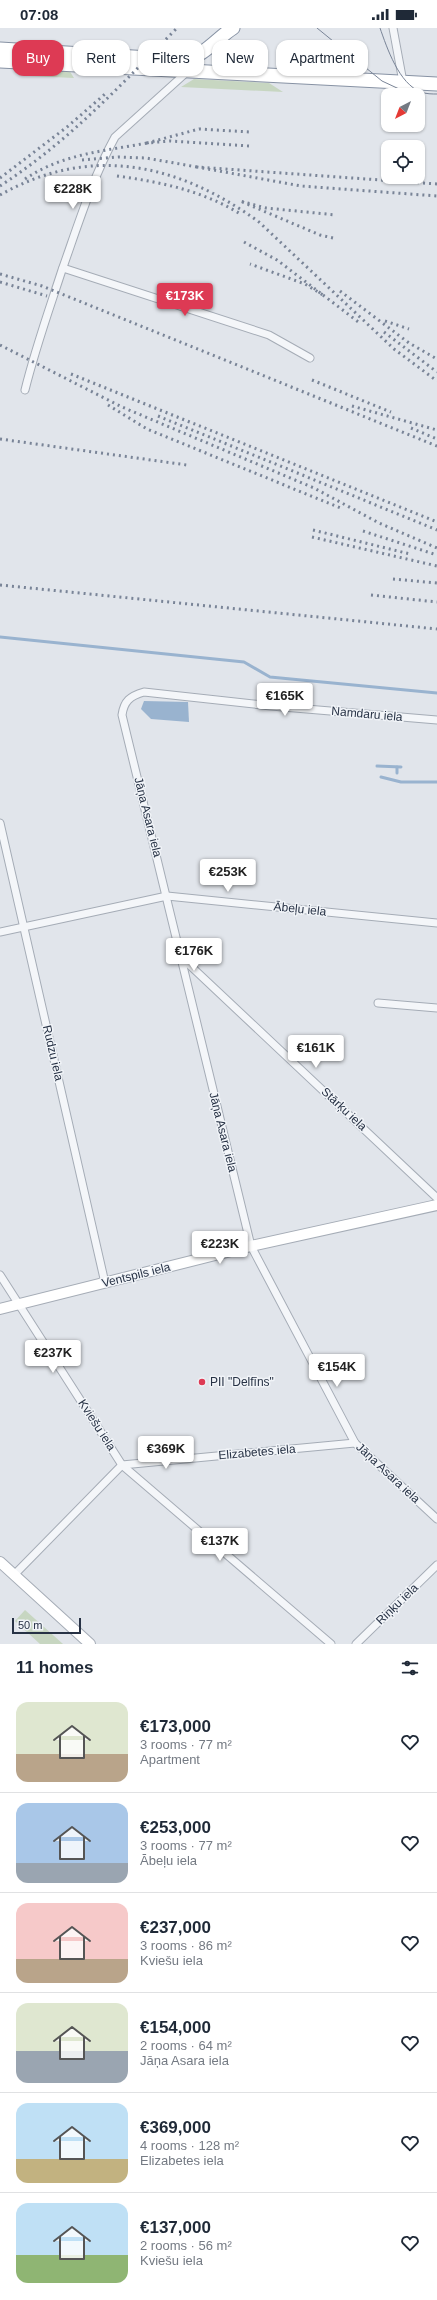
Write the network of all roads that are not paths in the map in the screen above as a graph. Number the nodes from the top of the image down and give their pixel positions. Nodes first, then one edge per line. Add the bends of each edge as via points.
1 (233, 28) edge
2 (244, 28) edge
3 (393, 28) edge
4 (0, 49) edge
5 (204, 53) edge
6 (138, 58) edge
7 (204, 59) edge
8 (0, 61) edge
9 (138, 64) edge
10 (204, 66) edge
11 (179, 76) edge
12 (403, 82) junction
13 (437, 84) edge
14 (63, 268) junction
15 (310, 358) dead end
16 (25, 390) dead end
17 (131, 696) joint
18 (437, 720) edge
19 (0, 823) edge
20 (167, 896) junction
21 (437, 923) edge
22 (23, 927) junction
23 (0, 932) edge
24 (180, 956) junction
25 (378, 1003) dead end
26 (437, 1008) edge
27 (437, 1198) edge
28 (437, 1205) edge
29 (251, 1246) junction
30 (0, 1275) edge
31 (105, 1283) junction
32 (20, 1304) junction
33 (0, 1309) edge
34 (355, 1443) junction
35 (122, 1465) junction
36 (437, 1518) edge
37 (0, 1562) edge
38 (437, 1565) edge
39 (14, 1575) junction
40 (90, 1644) edge
41 (331, 1644) edge
42 (356, 1644) edge

1 - 5 highway
2 - 7 highway via 214,54
3 - 12 street
4 - 6 highway
8 - 9 highway
10 - 12 highway
11 - 14 street via 115,137 90,188
12 - 13 highway
14 - 15 street via 269,335
14 - 16 street
17 - 18 street, Namdaru iela via 144,692
17 - 20 street, Jāņa Asara iela via 124,706 122,715
19 - 22 street, Rudzu iela
20 - 21 street, Ābeļu iela
20 - 22 street, Ābeļu iela
20 - 24 street, Jāņa Asara iela
22 - 23 street, Ābeļu iela
22 - 31 street, Rudzu iela via 80,1165
24 - 27 street, Stārķu iela
24 - 29 street, Jāņa Asara iela
25 - 26 street
28 - 29 street, Ventspils iela
29 - 31 street, Ventspils iela
29 - 34 street, Jāņa Asara iela
30 - 32 street, Kviešu iela
31 - 32 street, Ventspils iela
32 - 33 street, Ventspils iela
32 - 35 street, Kviešu iela
34 - 35 street, Elizabetes iela
34 - 36 street, Jāņa Asara iela
35 - 39 street
35 - 41 street, Kviešu iela
37 - 39 street
38 - 42 street, Riņķu iela
39 - 40 street

